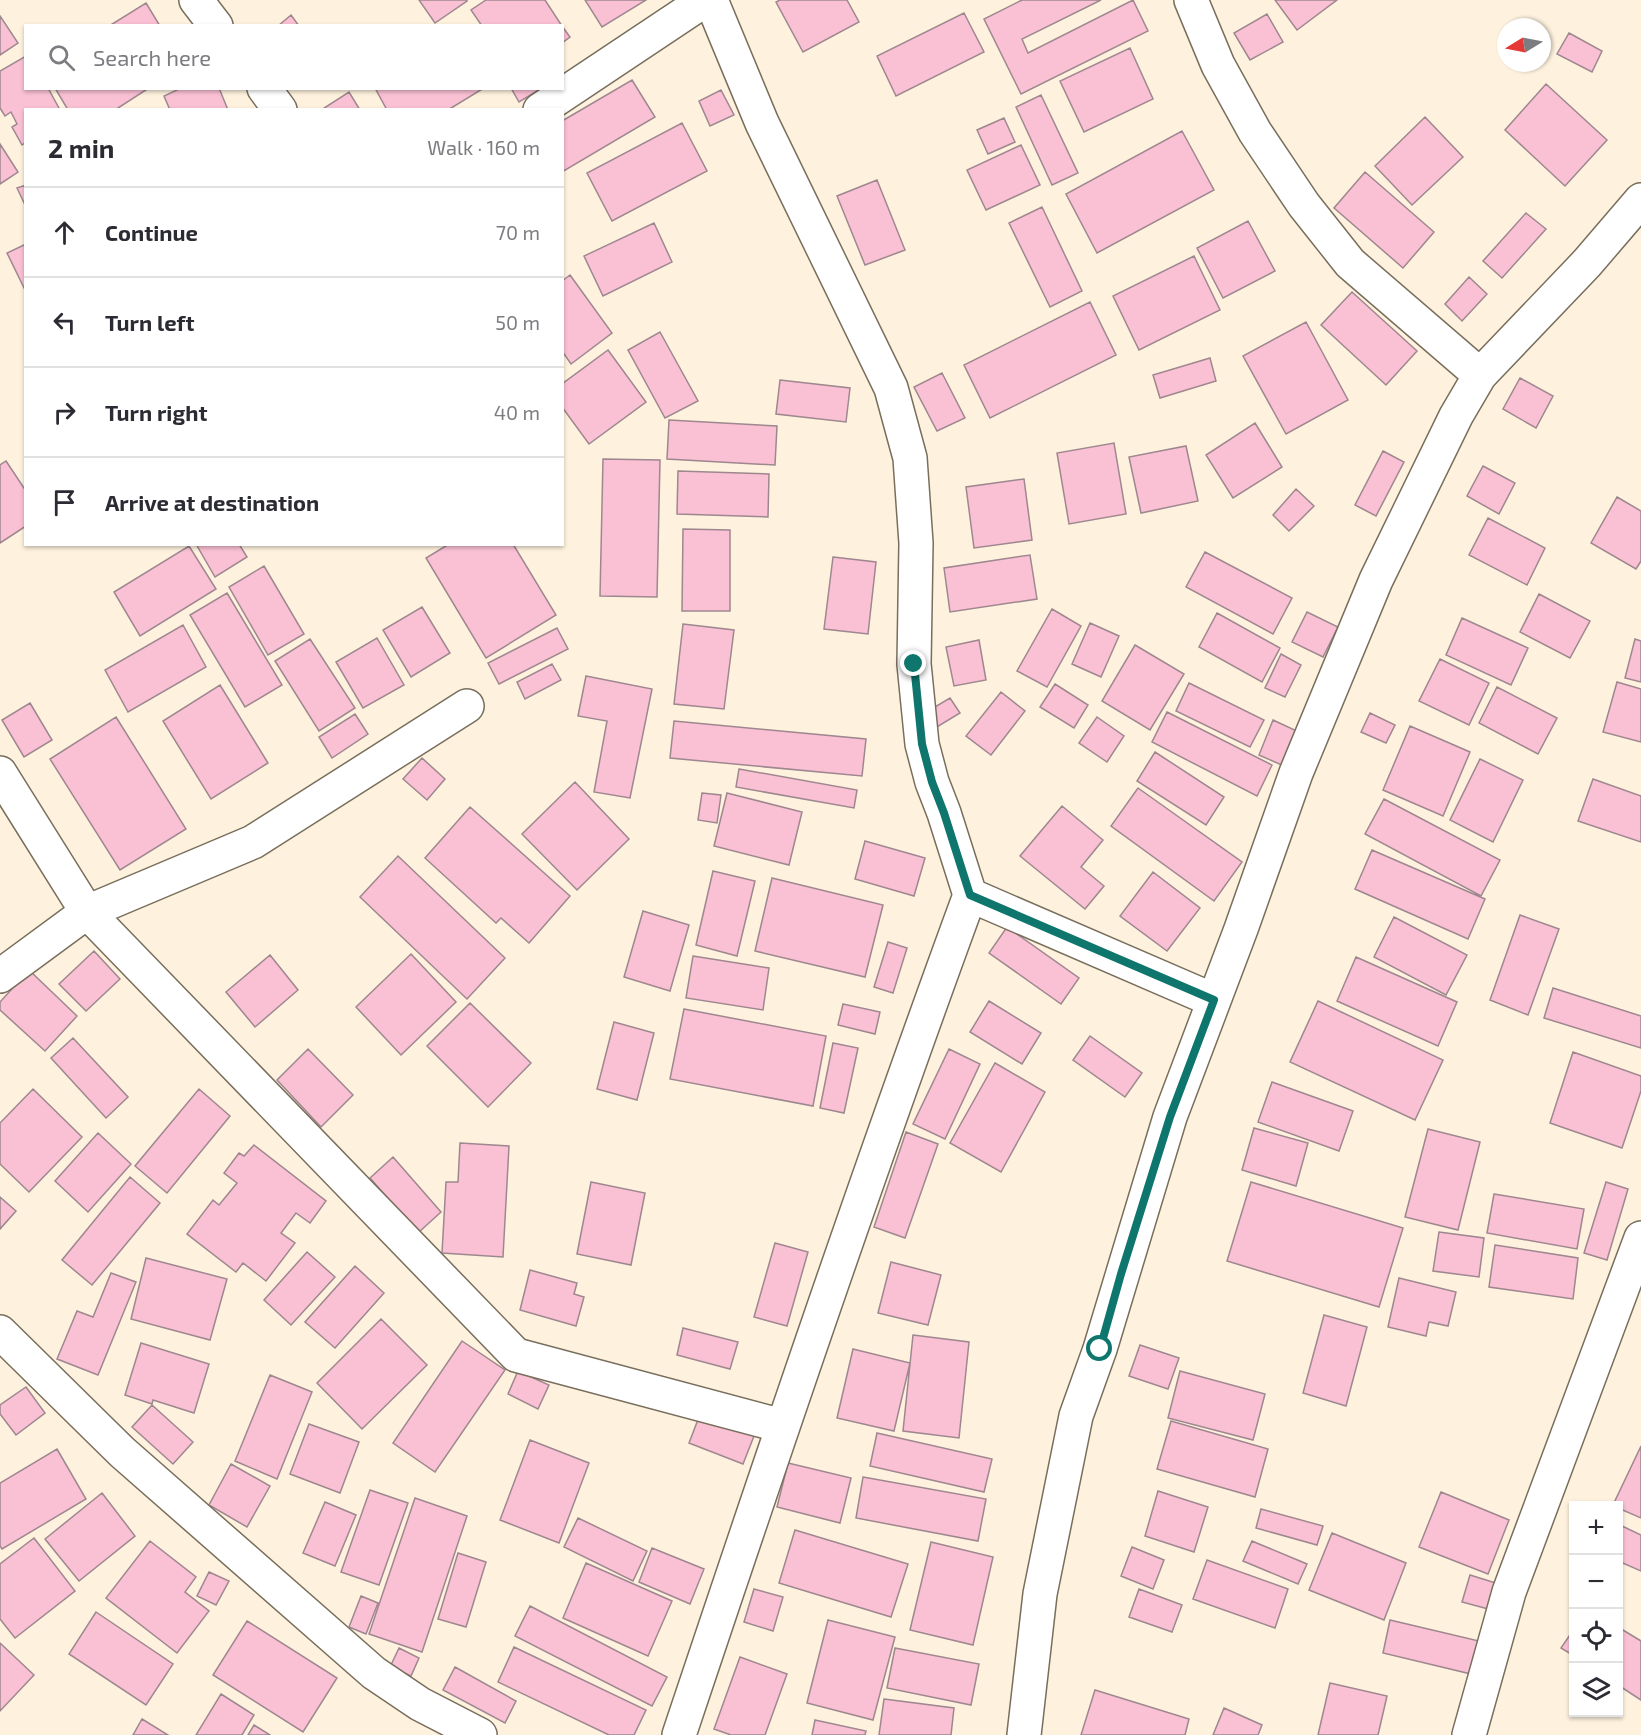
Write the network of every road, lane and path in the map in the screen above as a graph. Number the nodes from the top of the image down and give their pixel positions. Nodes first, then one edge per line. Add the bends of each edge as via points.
1 (196, 0) edge
2 (705, 0) edge
3 (711, 0) edge
4 (1191, 0) edge
5 (214, 24) edge
6 (265, 90) edge
7 (279, 108) edge
8 (543, 108) edge
9 (1641, 200) edge
10 (1480, 375) junction
11 (467, 706) dead end
12 (0, 773) edge
13 (970, 895) junction
14 (87, 912) junction
15 (0, 976) edge
16 (1214, 1000) junction
17 (1641, 1238) edge
18 (0, 1332) edge
19 (782, 1426) junction
20 (480, 1735) edge
21 (679, 1735) edge
22 (1024, 1735) edge
23 (1469, 1735) edge

1 - 5 street
2 - 8 street
3 - 13 street via 762,123 891,388 910,458 916,543 914,664 922,744
4 - 10 street via 1218,65 1255,132 1304,205 1350,263
6 - 7 street
9 - 10 street
10 - 16 street via 1376,580 1296,773
11 - 14 street via 253,842
12 - 14 street
13 - 16 street
13 - 19 street
14 - 15 street
14 - 19 street via 516,1355
16 - 22 street via 1170,1117 1076,1416 1040,1594
17 - 23 street via 1509,1592
18 - 20 street via 122,1452 374,1673 420,1704
19 - 21 street

